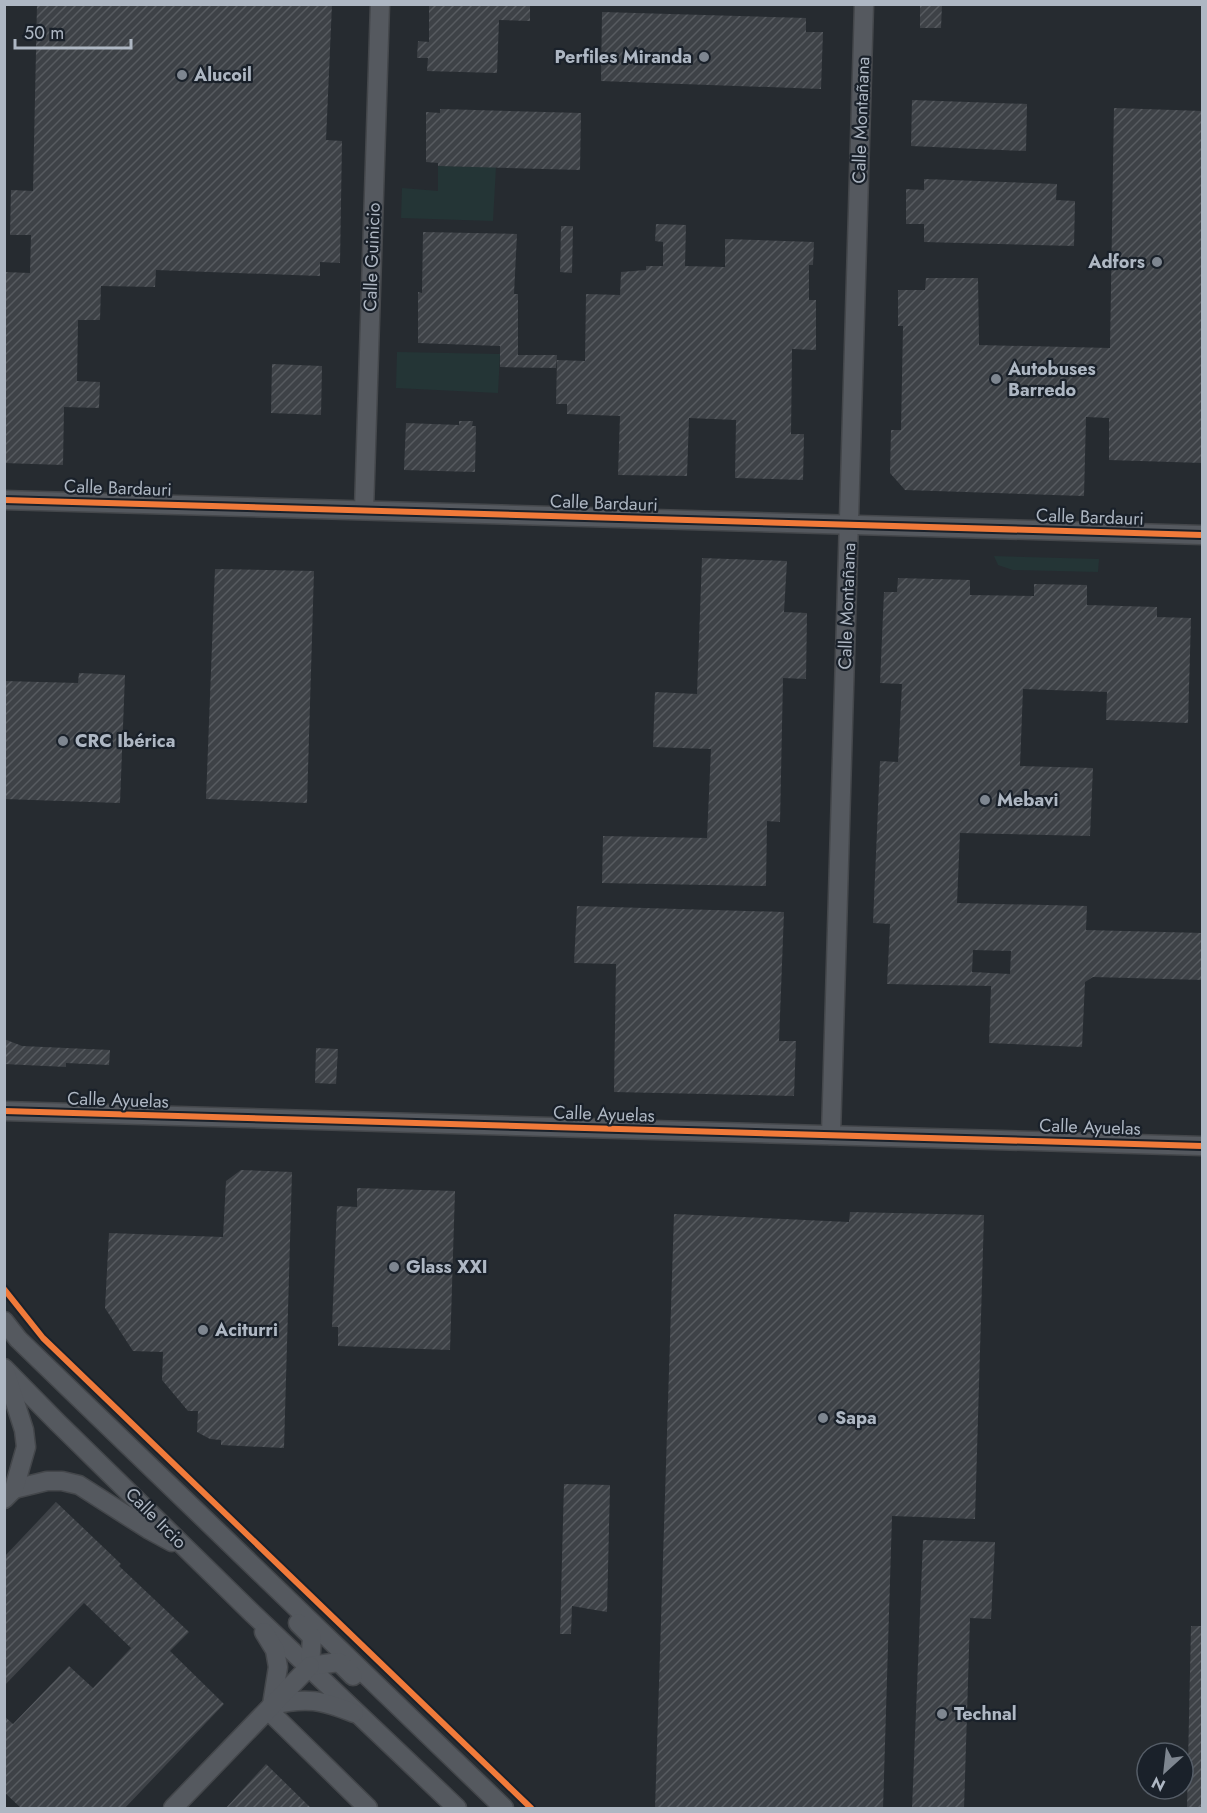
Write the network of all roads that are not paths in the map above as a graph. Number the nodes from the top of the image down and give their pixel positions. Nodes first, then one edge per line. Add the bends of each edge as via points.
1 (380, 4) edge
2 (864, 4) edge
3 (4, 500) edge
4 (364, 510) junction
5 (849, 525) junction
6 (1203, 535) edge
7 (4, 1111) edge
8 (831, 1135) junction
9 (1203, 1146) edge
10 (4, 1321) edge
11 (4, 1369) edge
12 (9, 1494) edge
13 (190, 1551) junction
14 (259, 1573) junction
15 (252, 1612) junction
16 (310, 1666) junction
17 (270, 1708) junction
18 (400, 1709) junction
19 (360, 1715) junction
20 (173, 1809) edge
21 (368, 1809) edge
22 (457, 1809) edge
23 (504, 1809) edge

1 - 4 street, Calle Guinicio
2 - 5 street, Calle Montañana
3 - 4 street, Calle Bardauri
4 - 5 street, Calle Bardauri
5 - 6 street, Calle Bardauri
5 - 8 street, Calle Montañana
7 - 8 street, Calle Ayuelas
8 - 9 street, Calle Ayuelas
10 - 14 street, Calle Ircio via 25,1346
11 - 12 street via 26,1447
11 - 13 street, Calle Ircio
12 - 13 street via 47,1481 79,1485
13 - 15 street, Calle Ircio
14 - 16 street, Calle Ircio via 262,1588 312,1637
14 - 18 street, Calle Ircio
15 - 16 street, Calle Ircio
15 - 17 street via 275,1650 278,1667
16 - 17 street
16 - 18 street via 339,1662 383,1705
16 - 19 street, Calle Ircio
17 - 19 street via 293,1700 314,1700
17 - 20 street
17 - 21 street
18 - 23 street, Calle Ircio
19 - 22 street, Calle Ircio

